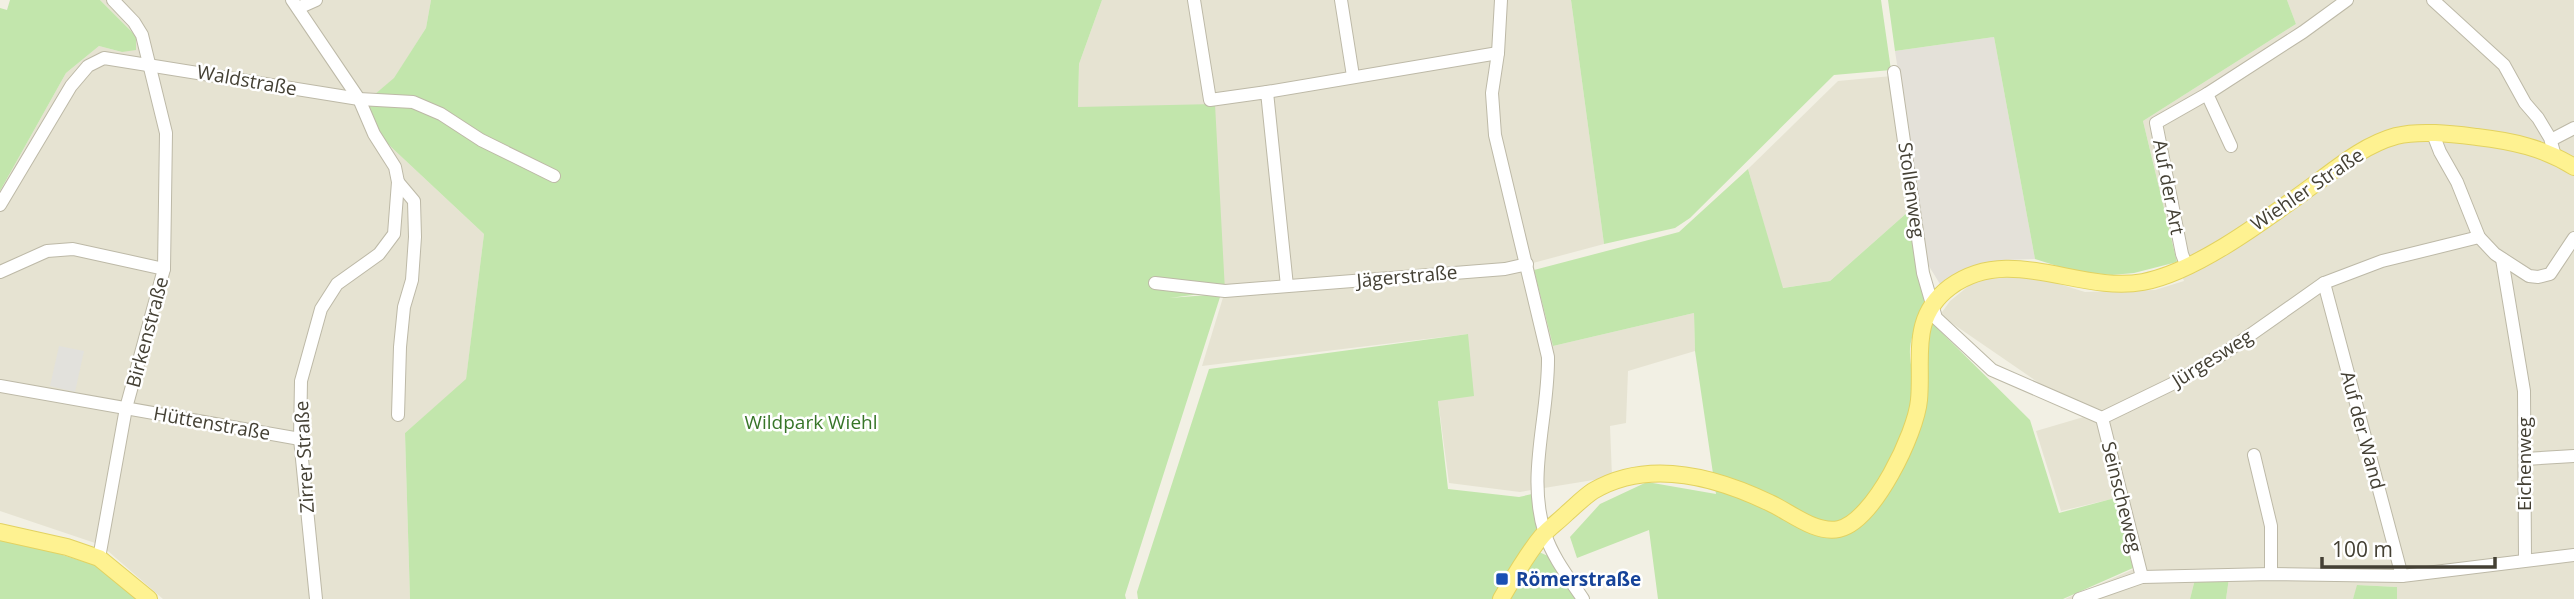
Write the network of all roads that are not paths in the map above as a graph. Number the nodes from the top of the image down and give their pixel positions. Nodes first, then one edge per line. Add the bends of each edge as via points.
1 (113, 0) edge
2 (316, 0) edge
3 (1194, 0) edge
4 (1341, 0) edge
5 (1501, 0) edge
6 (2347, 0) edge
7 (2433, 0) edge
8 (295, 4) edge
9 (1498, 52) junction
10 (149, 63) junction
11 (1894, 72) dead end
12 (1353, 76) junction
13 (1266, 92) junction
14 (2207, 94) junction
15 (359, 99) junction
16 (2574, 128) edge
17 (2433, 134) junction
18 (2231, 146) dead end
19 (2553, 148) junction
20 (2574, 167) edge
21 (554, 176) dead end
22 (398, 182) junction
23 (0, 205) edge
24 (2479, 237) junction
25 (2574, 238) edge
26 (2502, 259) junction
27 (1527, 264) junction
28 (2187, 267) junction
29 (164, 269) junction
30 (0, 272) edge
31 (2324, 283) junction
32 (1155, 284) dead end
33 (1287, 286) junction
34 (1932, 307) junction
35 (0, 386) edge
36 (126, 408) junction
37 (398, 415) dead end
38 (2102, 418) junction
39 (300, 439) junction
40 (2254, 455) dead end
41 (2574, 456) edge
42 (2525, 459) junction
43 (0, 532) edge
44 (1545, 533) junction
45 (2574, 555) edge
46 (99, 558) junction
47 (2525, 560) junction
48 (2270, 574) junction
49 (2402, 576) junction
50 (2142, 577) junction
51 (149, 599) edge
52 (316, 599) edge
53 (1501, 599) edge
54 (1583, 599) edge
55 (2079, 599) edge

1 - 10 street, Birkenstraße via 142,35
2 - 8 street, Zirrer Straße
3 - 13 street via 1210,100
4 - 12 street
5 - 9 street
6 - 14 street, Auf der Art
7 - 19 street via 2504,65
8 - 15 street, Zirrer Straße
9 - 12 street
9 - 27 street via 1492,93 1495,135
10 - 15 street, Waldstraße
10 - 23 street, Waldstraße via 104,58 88,66 71,86
10 - 29 street, Birkenstraße via 166,133
11 - 34 street, Stollenweg
12 - 13 street
13 - 33 street
14 - 18 street
14 - 28 street, Auf der Art via 2156,123
15 - 21 street, Waldstraße via 413,102
15 - 22 street, Zirrer Straße via 395,167
16 - 19 street
17 - 19 main road, Wiehler Straße
17 - 24 street
17 - 28 main road, Wiehler Straße via 2398,135 2376,143
19 - 20 main road, Wiehler Straße
22 - 37 street, Zirrer Straße via 414,201 415,237 400,347
22 - 39 street, Zirrer Straße via 394,234 379,254 337,284 321,309 301,382
24 - 26 street
24 - 31 street, Jürgesweg via 2382,261
25 - 26 street via 2550,274 2529,276
26 - 42 street, Eichenweg via 2524,391
27 - 33 street, Jägerstraße
27 - 44 street via 1548,357 1549,385 1536,469
28 - 34 main road, Wiehler Straße via 2143,282 2109,284 2038,270 1995,270 1950,287
29 - 30 street via 73,249 47,251
29 - 36 street, Birkenstraße
31 - 38 street, Jürgesweg via 2227,352
31 - 49 street, Auf der Wand
32 - 33 street, Jägerstraße via 1225,291
34 - 38 street via 1936,318 1992,370
34 - 44 main road via 1918,345 1919,401 1912,429 1872,504 1840,529 1803,521 1718,481 1656,473 1617,481 1593,492
35 - 36 street, Hüttenstraße
36 - 39 street, Hüttenstraße
36 - 46 street, Birkenstraße
38 - 50 street, Seinscheweg
39 - 52 street, Zirrer Straße
40 - 48 street via 2271,526
41 - 42 street
42 - 47 street, Eichenweg
43 - 46 main road
44 - 53 main road
44 - 54 street
45 - 47 street
46 - 51 main road
47 - 49 street
48 - 49 street
48 - 50 street
50 - 55 street

